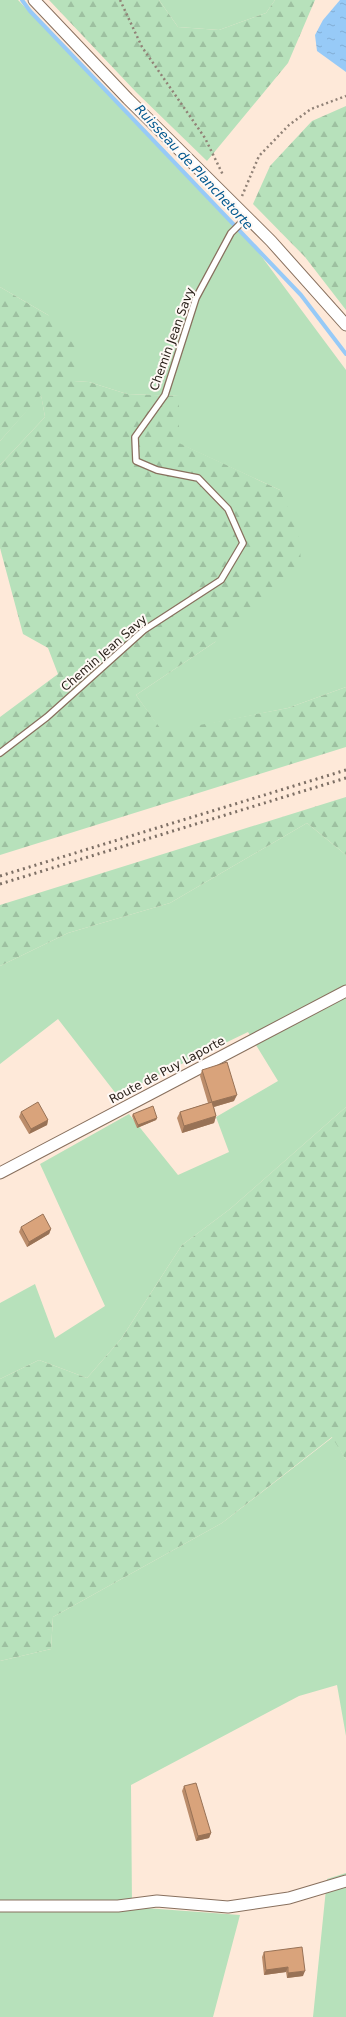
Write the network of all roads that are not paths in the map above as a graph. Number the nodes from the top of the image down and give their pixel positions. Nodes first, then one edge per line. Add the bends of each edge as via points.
1 (34, 0) edge
2 (246, 218) junction
3 (346, 325) edge
4 (0, 753) edge
5 (346, 991) edge
6 (0, 1173) edge
7 (346, 1881) edge
8 (0, 1906) edge

1 - 2 street
2 - 3 street
2 - 4 lane, Chemin Jean Savy via 231,233 196,298 165,395 135,437 136,461 157,470 198,478 228,509 243,543 220,580 144,630 47,717
5 - 6 street, Route de Puy Laporte
7 - 8 street via 289,1898 228,1907 157,1901 118,1906

